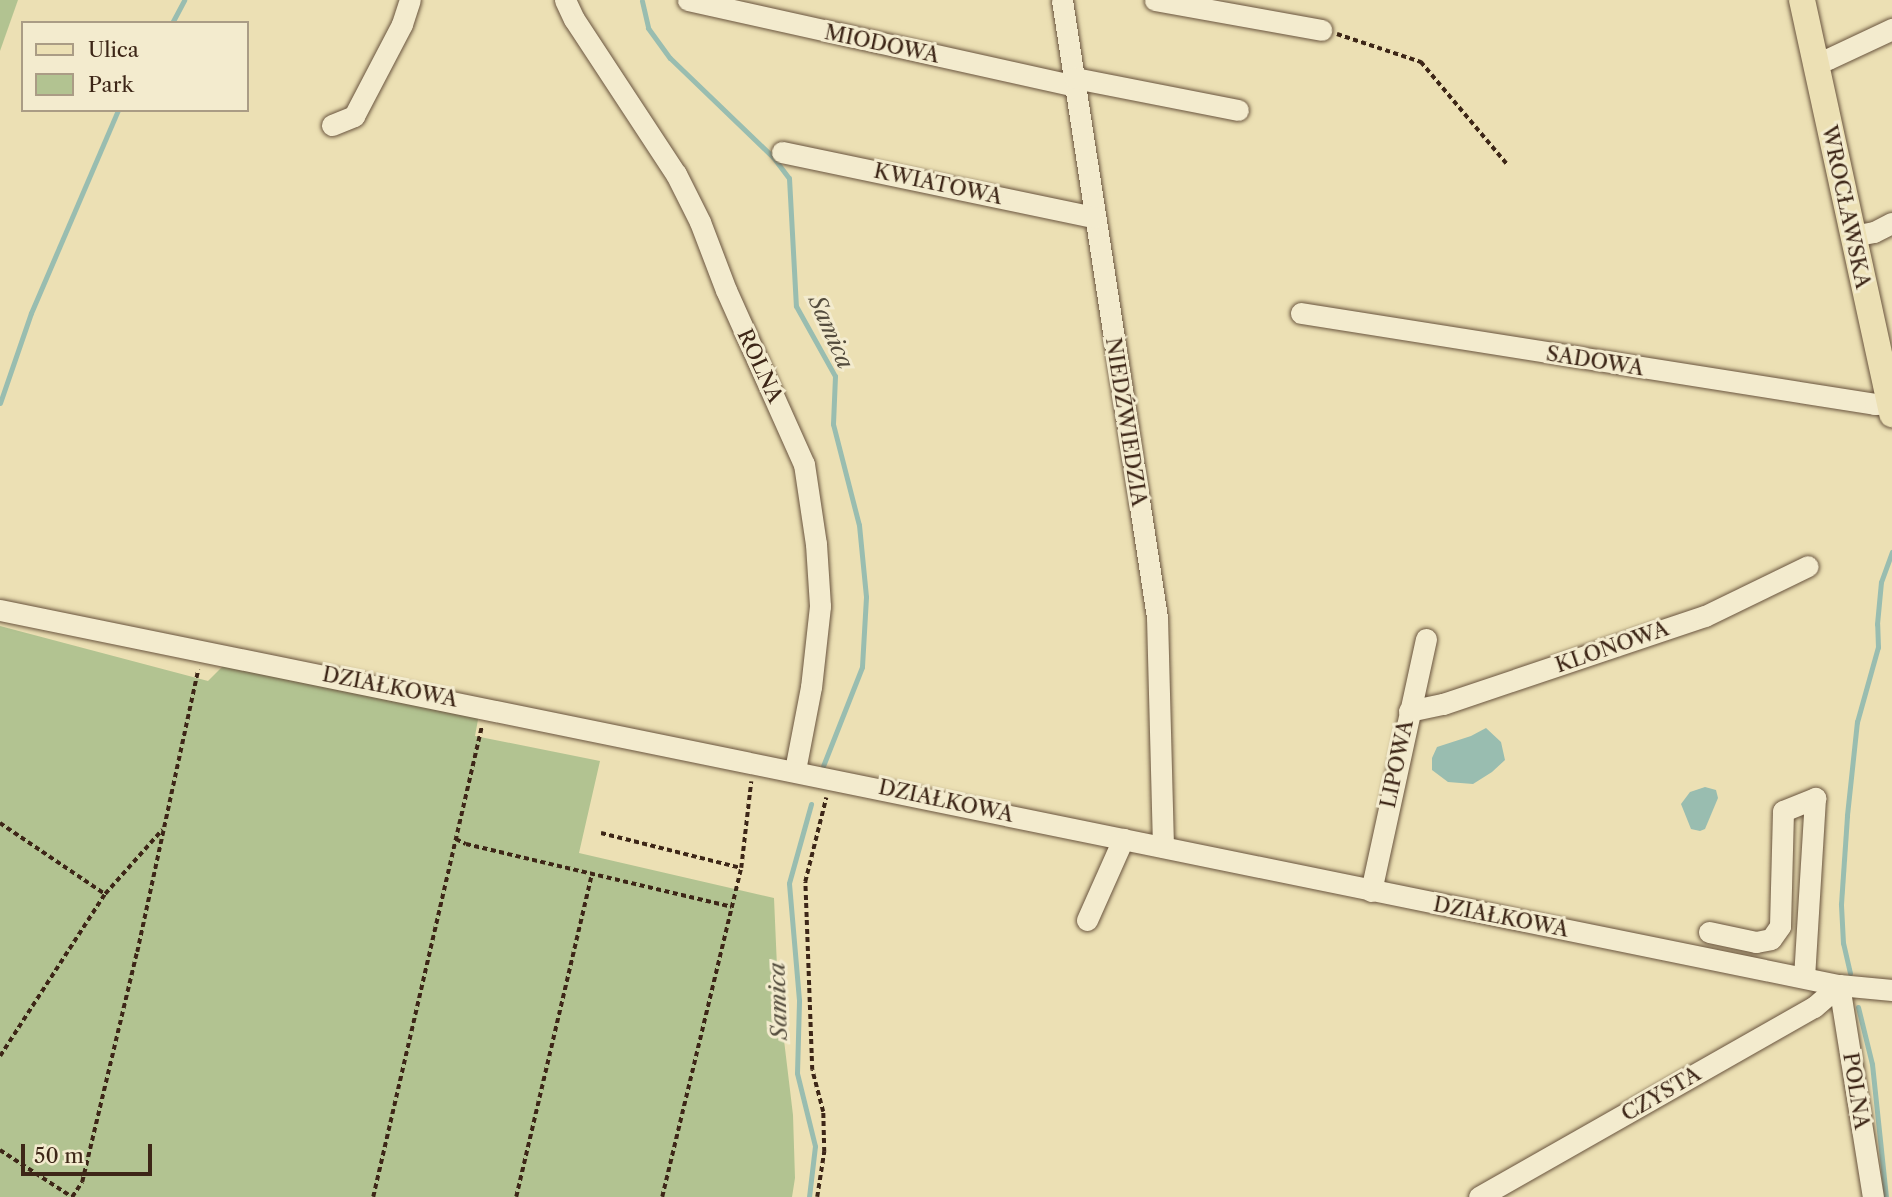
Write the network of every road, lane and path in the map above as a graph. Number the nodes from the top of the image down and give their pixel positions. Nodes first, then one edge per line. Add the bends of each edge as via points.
1 (410, 0) edge
2 (565, 0) edge
3 (688, 0) edge
4 (1062, 0) edge
5 (1156, 0) edge
6 (1802, 0) edge
7 (1892, 29) edge
8 (1321, 30) joint
9 (1815, 62) junction
10 (1076, 82) junction
11 (1238, 110) dead end
12 (332, 125) dead end
13 (782, 152) dead end
14 (1507, 164) dead end
15 (1094, 217) junction
16 (1892, 223) edge
17 (1853, 236) junction
18 (1301, 313) dead end
19 (1891, 408) edge
20 (1808, 566) dead end
21 (0, 610) edge
22 (1426, 639) dead end
23 (203, 650) junction
24 (1409, 711) junction
25 (479, 738) dead end
26 (755, 762) junction
27 (795, 770) junction
28 (832, 778) junction
29 (0, 823) edge
30 (164, 828) junction
31 (601, 833) dead end
32 (456, 839) junction
33 (1123, 839) junction
34 (1163, 847) junction
35 (741, 867) junction
36 (592, 874) junction
37 (1371, 891) junction
38 (105, 894) junction
39 (732, 907) junction
40 (1087, 920) dead end
41 (1709, 932) dead end
42 (1804, 977) junction
43 (1839, 985) junction
44 (1892, 990) edge
45 (0, 1056) edge
46 (0, 1150) edge
47 (72, 1197) edge
48 (373, 1197) edge
49 (516, 1197) edge
50 (662, 1197) edge
51 (817, 1197) edge
52 (1479, 1197) edge
53 (1873, 1197) edge

1 - 12 street via 354,116
2 - 27 street, ROLNA via 676,174 804,464 820,606
3 - 10 street, MIODOWA
4 - 10 street, NIEDŹWIEDZIA
5 - 8 street
6 - 9 main road, WROCŁAWSKA
7 - 9 street
8 - 14 path via 1421,62
9 - 17 main road, WROCŁAWSKA
10 - 11 street, MIODOWA
10 - 15 street, NIEDŹWIEDZIA
13 - 15 street, KWIATOWA
15 - 34 street, NIEDŹWIEDZIA via 1157,617
16 - 17 street
17 - 19 main road, WROCŁAWSKA
18 - 19 street, SADOWA
20 - 24 street, KLONOWA via 1705,616 1443,704
21 - 23 street, DZIAŁKOWA
22 - 24 street, LIPOWA
23 - 26 street, DZIAŁKOWA
23 - 30 path
24 - 37 street, LIPOWA
25 - 32 path
26 - 27 street, DZIAŁKOWA
26 - 35 path
27 - 28 street, DZIAŁKOWA
28 - 33 street, DZIAŁKOWA
28 - 51 path via 805,882 812,1070 823,1112 824,1152
29 - 38 path
30 - 38 path
30 - 47 path via 82,1182
31 - 35 path
32 - 36 path
32 - 48 path
33 - 34 street, DZIAŁKOWA
33 - 40 street
34 - 37 street, DZIAŁKOWA
35 - 39 path
36 - 39 path
36 - 49 path
37 - 42 street, DZIAŁKOWA
38 - 45 path
39 - 50 path
41 - 42 street via 1756,942 1772,939 1780,926 1783,811 1815,797
42 - 43 street, DZIAŁKOWA
43 - 44 street, DZIAŁKOWA
43 - 52 street, CZYSTA via 1814,1007
43 - 53 street, POLNA
46 - 47 path

